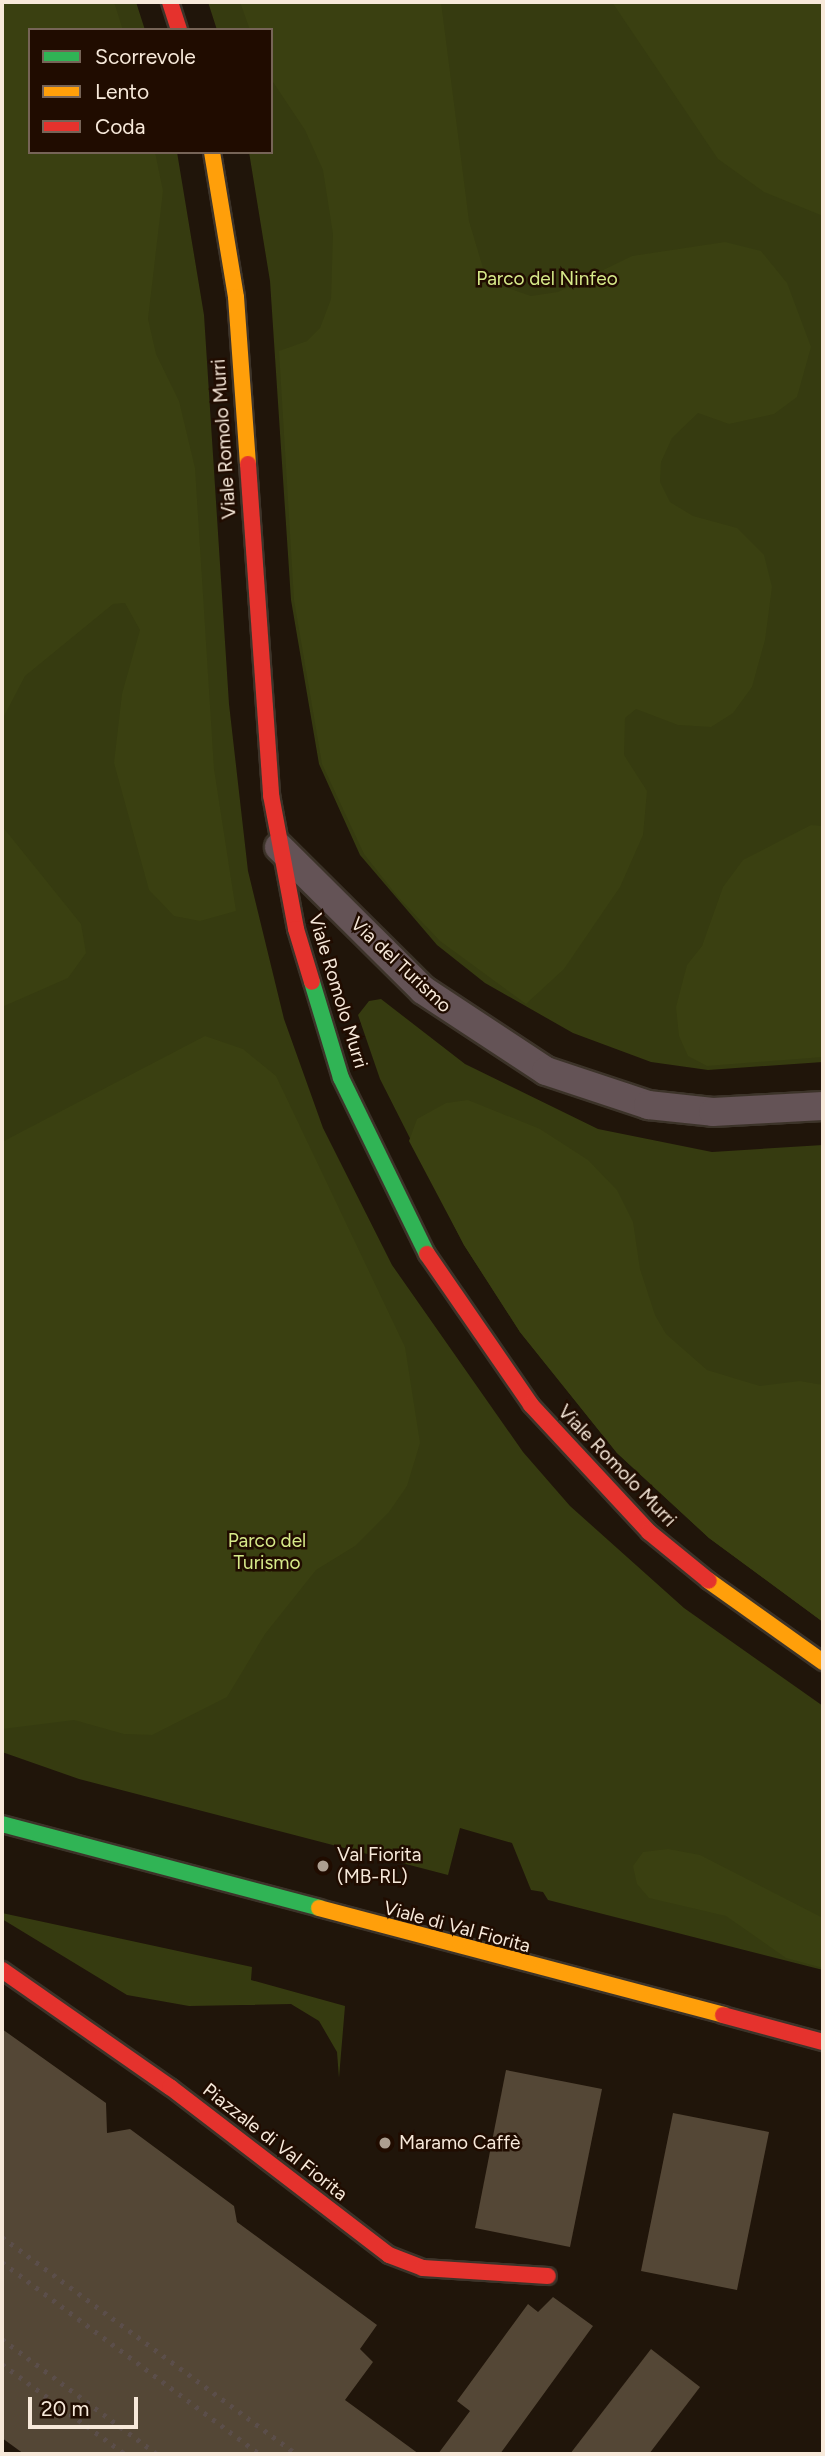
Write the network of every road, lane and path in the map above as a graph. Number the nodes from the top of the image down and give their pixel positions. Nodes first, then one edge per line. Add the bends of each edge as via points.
1 (170, 2) edge
2 (178, 28) edge
3 (212, 154) edge
4 (279, 848) junction
5 (823, 1106) edge
6 (823, 1662) edge
7 (2, 1824) edge
8 (2, 1970) edge
9 (823, 2042) edge
10 (548, 2276) dead end

1 - 2 street
3 - 4 street, Viale Romolo Murri via 236,297 263,737
4 - 5 street, Via del Turismo via 423,990 481,1033 546,1071 648,1105 738,1112
4 - 6 street, Viale Romolo Murri via 311,988 341,1078 386,1179 457,1304 531,1405 625,1509 715,1586
7 - 9 street, Viale di Val Fiorita
8 - 10 street, Piazzale di Val Fiorita via 170,2087 389,2255 423,2268

